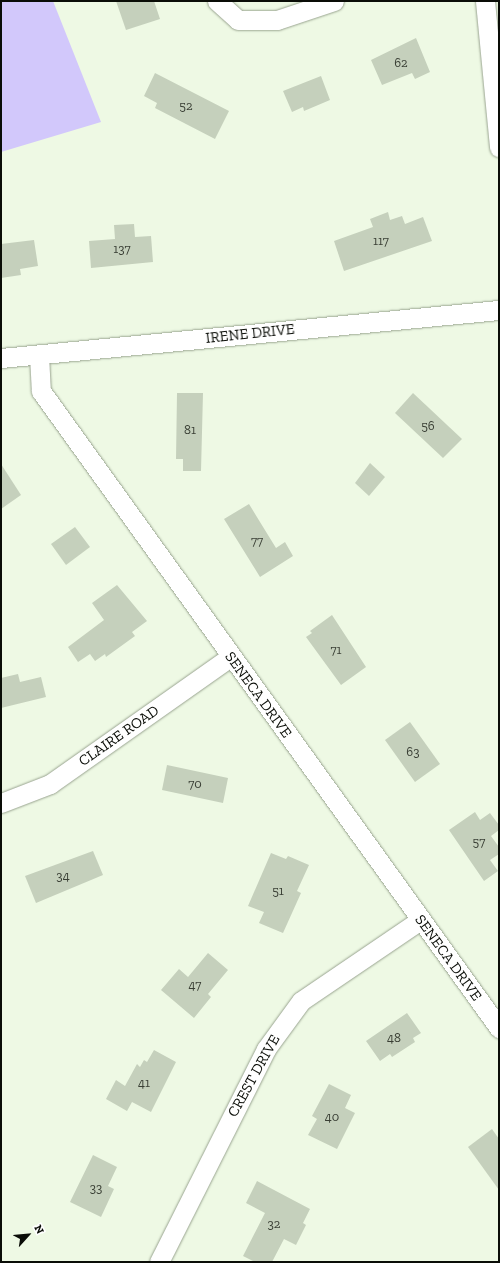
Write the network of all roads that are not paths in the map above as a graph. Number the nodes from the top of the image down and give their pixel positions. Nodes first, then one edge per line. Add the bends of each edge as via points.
1 (217, 1) edge
2 (334, 1) edge
3 (485, 1) edge
4 (499, 147) edge
5 (499, 310) edge
6 (39, 354) junction
7 (1, 358) edge
8 (230, 656) junction
9 (1, 803) edge
10 (420, 920) junction
11 (499, 1028) edge
12 (159, 1262) edge

1 - 2 street via 238,20 277,20
3 - 4 street
5 - 6 street, IRENE DRIVE
6 - 7 street, IRENE DRIVE
6 - 8 street, SENECA DRIVE via 41,391
8 - 9 street, CLAIRE ROAD via 50,784
8 - 10 street, SENECA DRIVE
10 - 11 street, SENECA DRIVE
10 - 12 street, CREST DRIVE via 301,1001 266,1049

